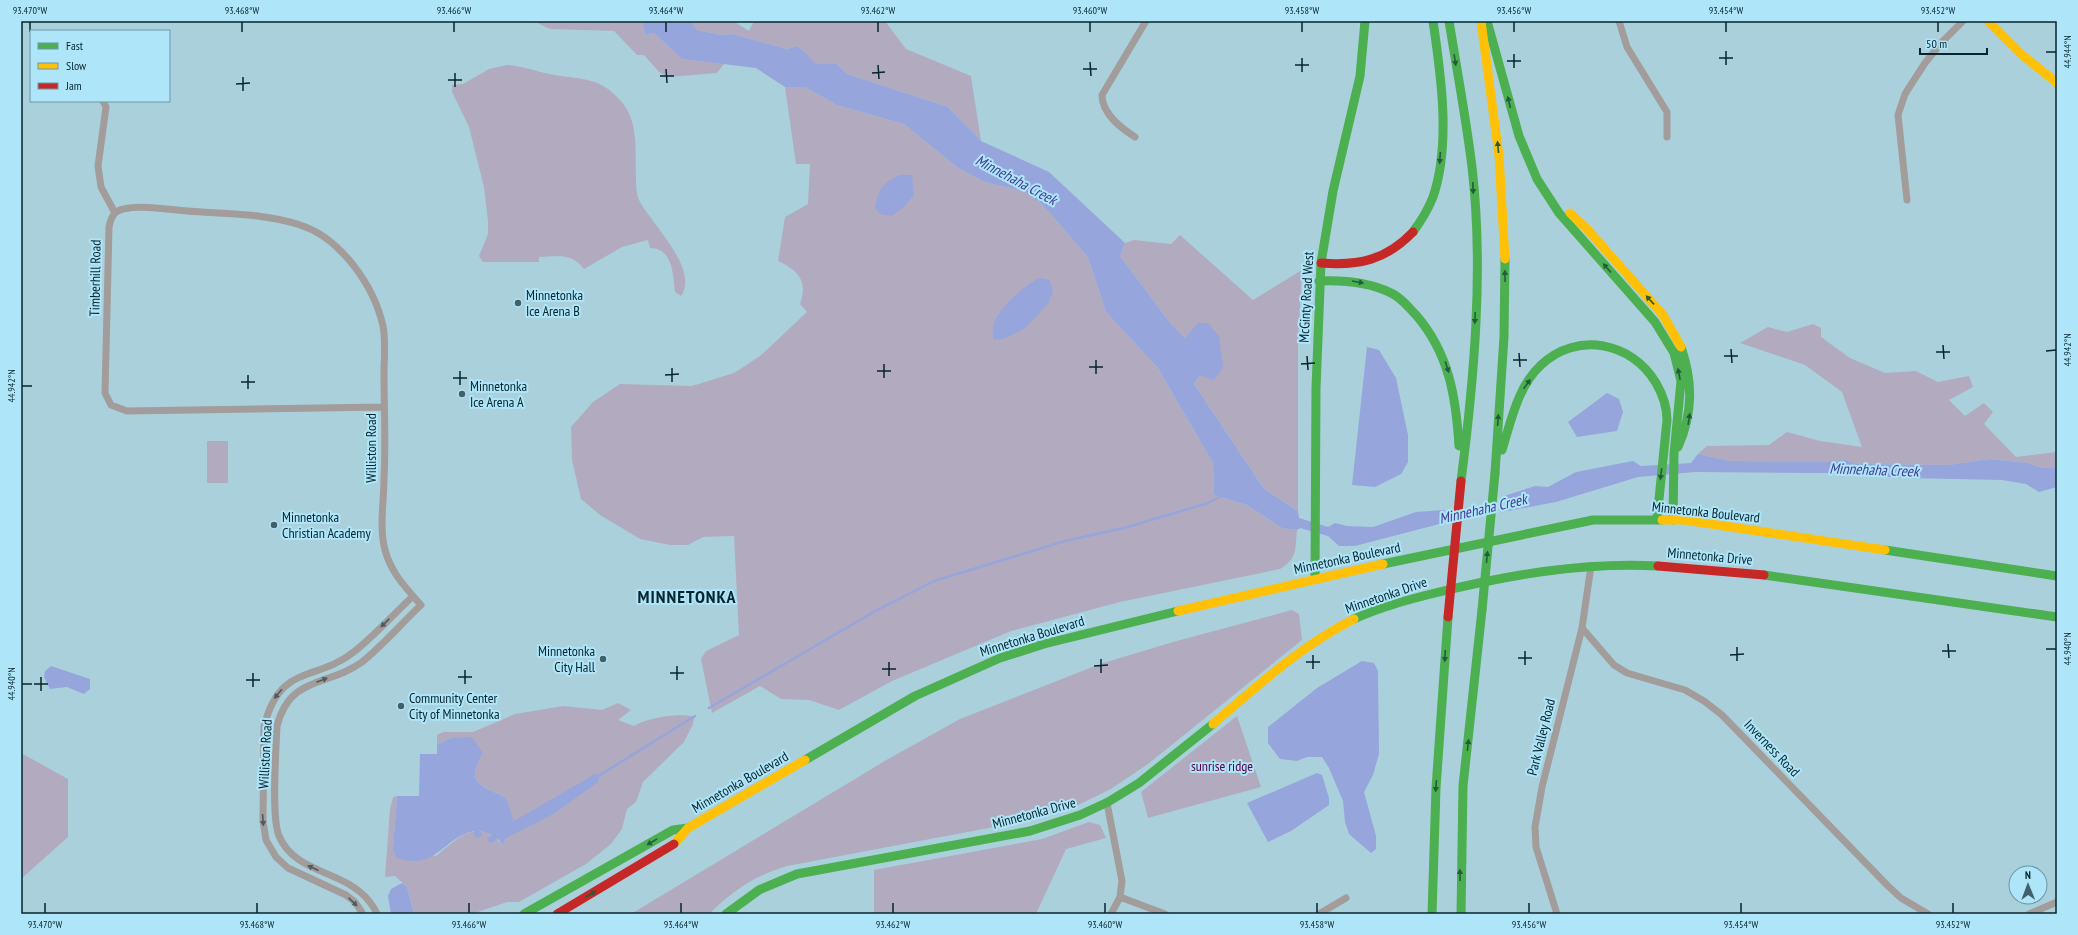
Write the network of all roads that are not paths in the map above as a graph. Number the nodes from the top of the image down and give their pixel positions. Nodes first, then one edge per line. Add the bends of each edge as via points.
1 (1146, 21) edge
2 (1365, 21) edge
3 (1433, 21) edge
4 (1449, 21) edge
5 (1481, 21) edge
6 (1487, 21) edge
7 (1619, 21) edge
8 (1963, 21) edge
9 (1988, 21) edge
10 (2057, 84) edge
11 (104, 102) edge
12 (1135, 137) dead end
13 (1667, 137) dead end
14 (1906, 200) dead end
15 (115, 213) junction
16 (1321, 263) junction
17 (1319, 281) junction
18 (384, 407) junction
19 (1495, 473) junction
20 (1461, 481) junction
21 (1657, 519) junction
22 (1673, 520) junction
23 (1591, 566) junction
24 (2057, 576) edge
25 (1314, 579) junction
26 (413, 596) junction
27 (2057, 618) edge
28 (1582, 628) junction
29 (1107, 803) junction
30 (688, 828) junction
31 (1120, 897) junction
32 (1346, 898) dead end
33 (2057, 902) edge
34 (2037, 912) edge
35 (363, 914) edge
36 (377, 914) edge
37 (524, 914) edge
38 (557, 914) edge
39 (726, 914) edge
40 (1111, 914) edge
41 (1165, 914) edge
42 (1319, 914) edge
43 (1432, 914) edge
44 (1461, 914) edge
45 (1557, 914) edge
46 (1928, 914) edge
47 (2029, 914) edge

1 - 12 street via 1102,95 1102,103 1120,126
2 - 16 main road, McGinty Road West via 1360,76 1333,191
3 -> 16 main road via 1441,106 1441,138 1438,176 1431,202 1405,241 1390,253 1350,265
4 -> 20 main road via 1472,168 1476,265 1474,361
19 -> 5 main road via 1506,292 1504,226 1492,95
22 -> 6 main road via 1674,454 1681,381 1674,353 1655,322 1559,213 1537,179 1525,153 1511,110
7 - 13 street via 1627,47 1667,112
8 - 14 street via 1925,62 1905,94 1898,115
9 - 10 main road via 2032,65
11 - 15 street via 106,107 98,166 101,188
15 - 18 street, Williston Road via 122,209 142,208 253,216 300,225 321,236 359,273 378,308 383,328
15 - 18 street, Timberhill Road via 109,227 105,393 111,405 127,411
16 - 17 main road, McGinty Road West
17 -> 20 main road via 1345,280 1369,284 1392,293 1423,321 1445,359 1453,383
17 - 25 main road, McGinty Road West
18 - 26 street, Williston Road via 385,550 393,571
19 -> 21 main road via 1515,407 1523,389 1539,366 1575,346 1602,345 1614,348 1636,358 1645,366 1659,387 1666,409
44 -> 19 main road, bridge via 1463,786
20 -> 43 main road, bridge via 1436,788
21 - 22 main road, Minnetonka Boulevard
21 - 25 main road, Minnetonka Boulevard via 1593,520 1557,526
22 - 24 main road, Minnetonka Boulevard
23 - 27 main road, Minnetonka Drive via 1666,566 1716,570
23 - 28 street, Park Valley Road
23 - 29 main road, Minnetonka Drive via 1534,572 1463,586 1400,602 1344,624 1310,645 1144,779
25 - 30 main road, Minnetonka Boulevard via 1044,644 993,661 916,696
26 -> 35 street, Williston Road via 355,651 285,686 275,697 264,727 263,821 266,840 276,856 288,868 346,895 355,902
36 -> 26 street, Williston Road via 356,888 304,864 287,850 278,835 277,726 280,713 290,698 309,685 362,662 422,605
28 - 45 street, Park Valley Road via 1542,787 1535,827 1536,847
28 - 46 street, Inverness Road via 1614,665 1627,673 1684,690 1722,715 1888,886 1901,898
29 - 31 street via 1122,881
29 - 39 main road, Minnetonka Drive via 1063,822 1030,831 797,874 778,880 744,899
30 -> 37 main road, Minnetonka Boulevard via 673,830
38 -> 30 main road, Minnetonka Boulevard via 668,849
31 - 40 street
31 - 41 street
32 - 42 street
33 - 34 street
34 - 47 street

